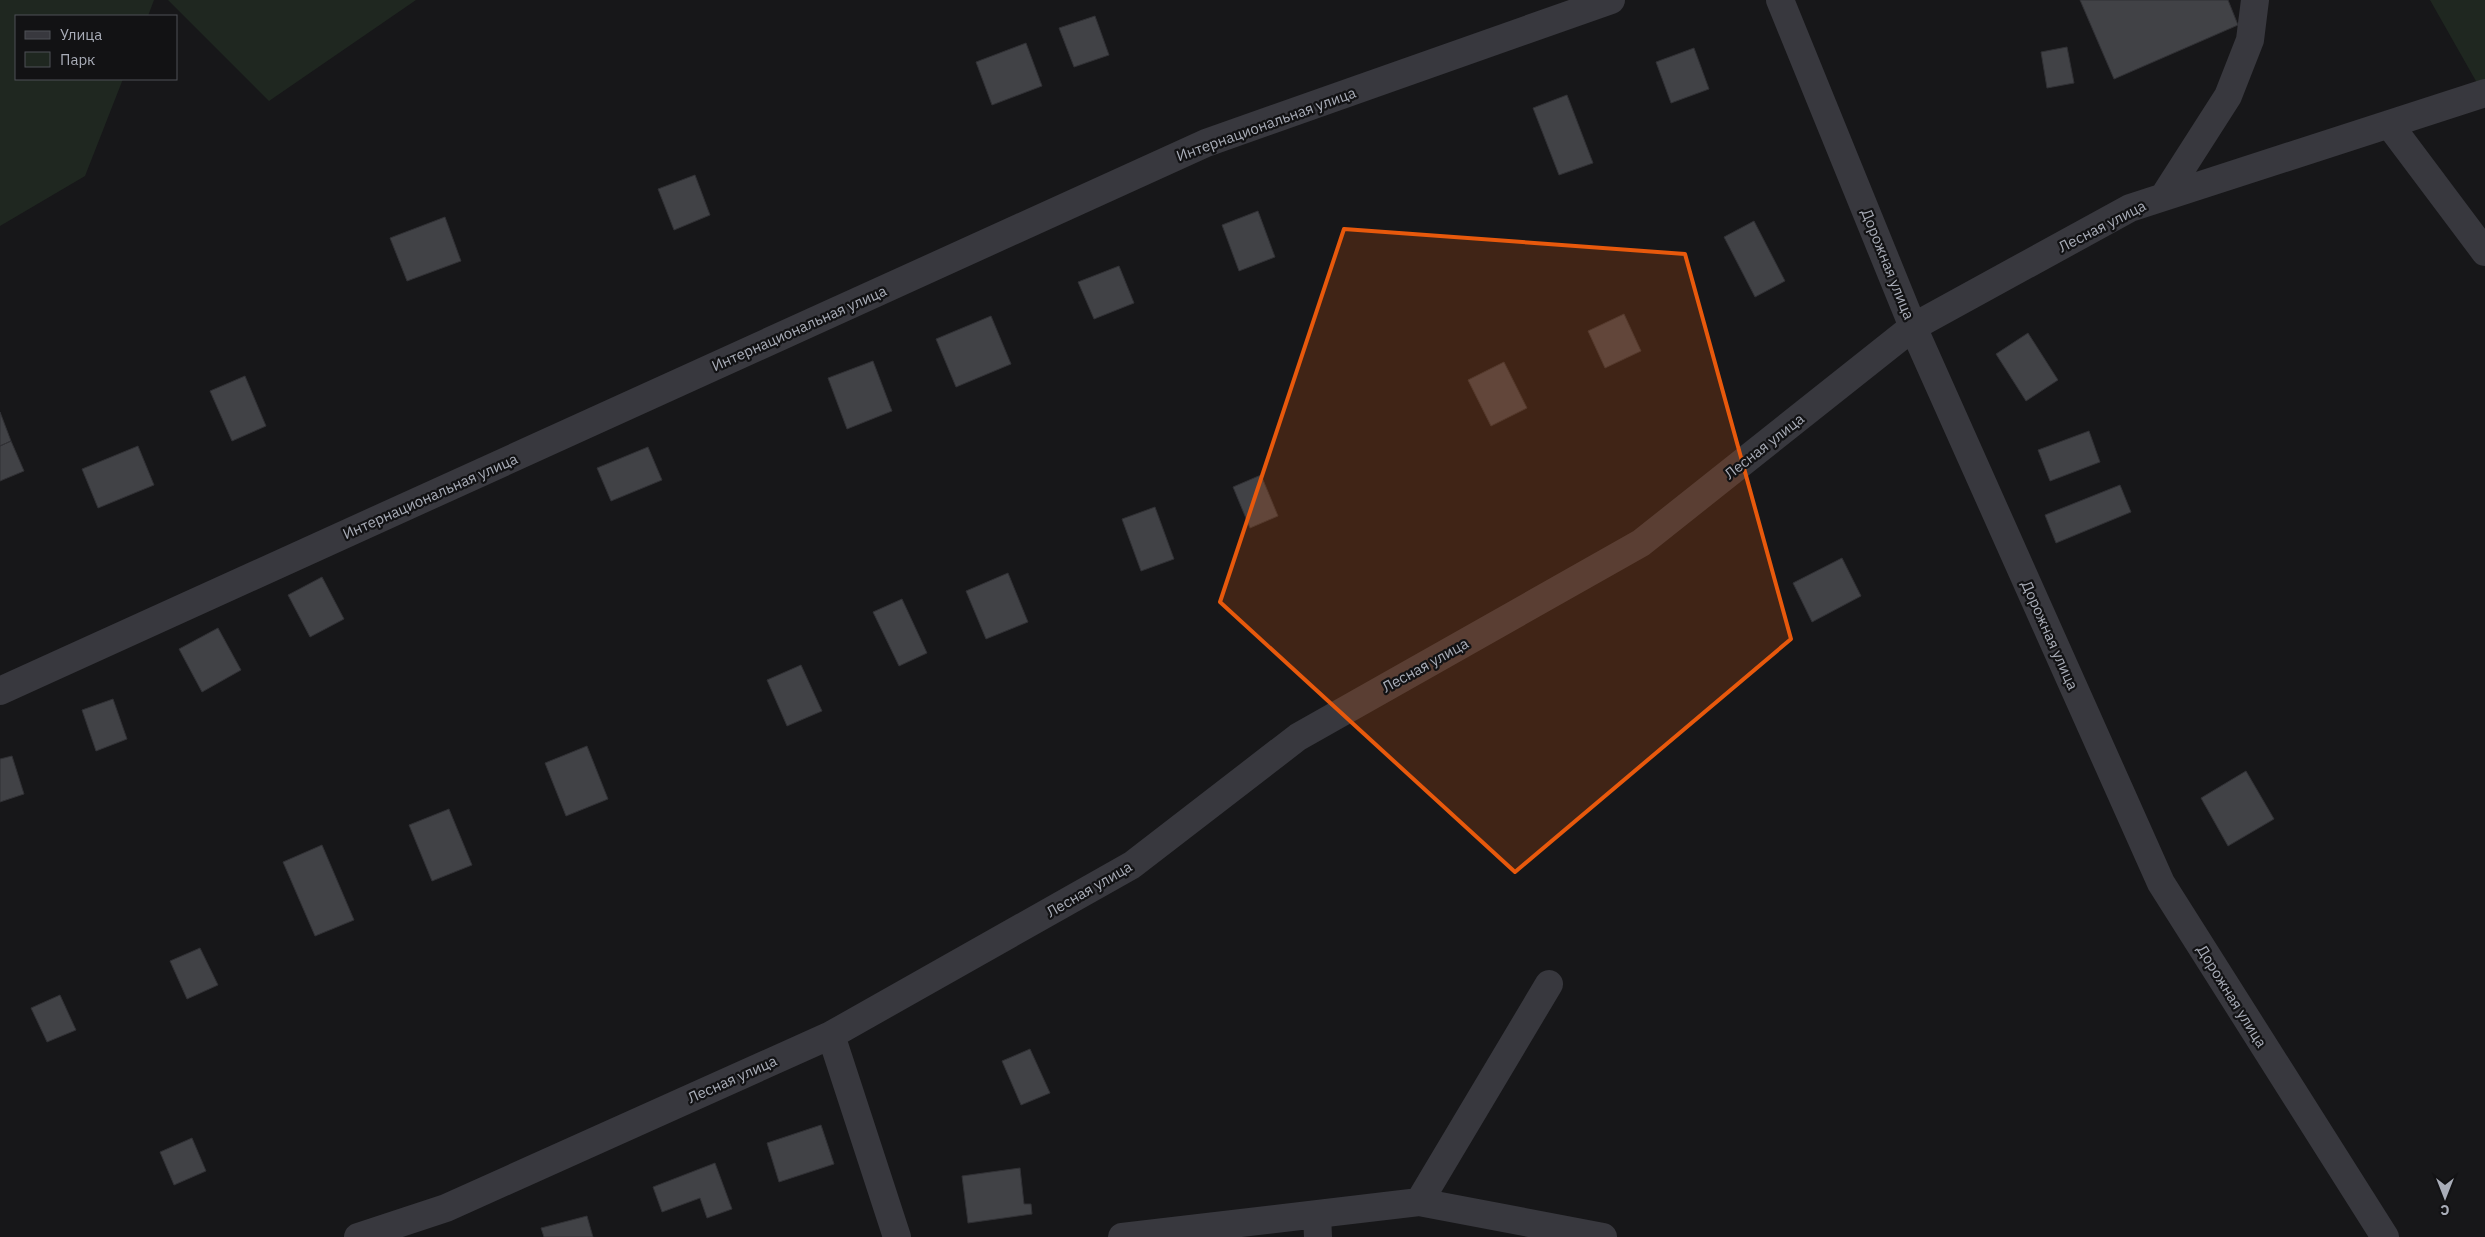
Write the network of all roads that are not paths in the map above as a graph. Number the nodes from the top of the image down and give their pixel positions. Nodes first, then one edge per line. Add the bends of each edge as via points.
1 (1611, 0) edge
2 (1780, 0) edge
3 (2255, 0) edge
4 (2485, 94) edge
5 (2389, 124) junction
6 (2164, 196) junction
7 (2485, 252) edge
8 (1913, 327) junction
9 (0, 691) edge
10 (1549, 984) dead end
11 (831, 1035) junction
12 (1419, 1202) junction
13 (1317, 1226) edge
14 (358, 1237) edge
15 (897, 1237) edge
16 (1122, 1237) edge
17 (1603, 1237) edge
18 (2385, 1237) edge

1 - 9 street, Интернациональная улица via 1206,143
2 - 8 street, Дорожная улица
3 - 6 street via 2250,40 2228,96
4 - 5 street, Лесная улица
5 - 6 street, Лесная улица
5 - 7 street
6 - 8 street, Лесная улица via 2130,208
8 - 11 street, Лесная улица via 1641,543 1298,737 1132,866
8 - 18 street, Дорожная улица via 2161,883
10 - 12 street
11 - 14 street, Лесная улица via 446,1208
11 - 15 street
12 - 13 street
12 - 17 street
13 - 16 street

